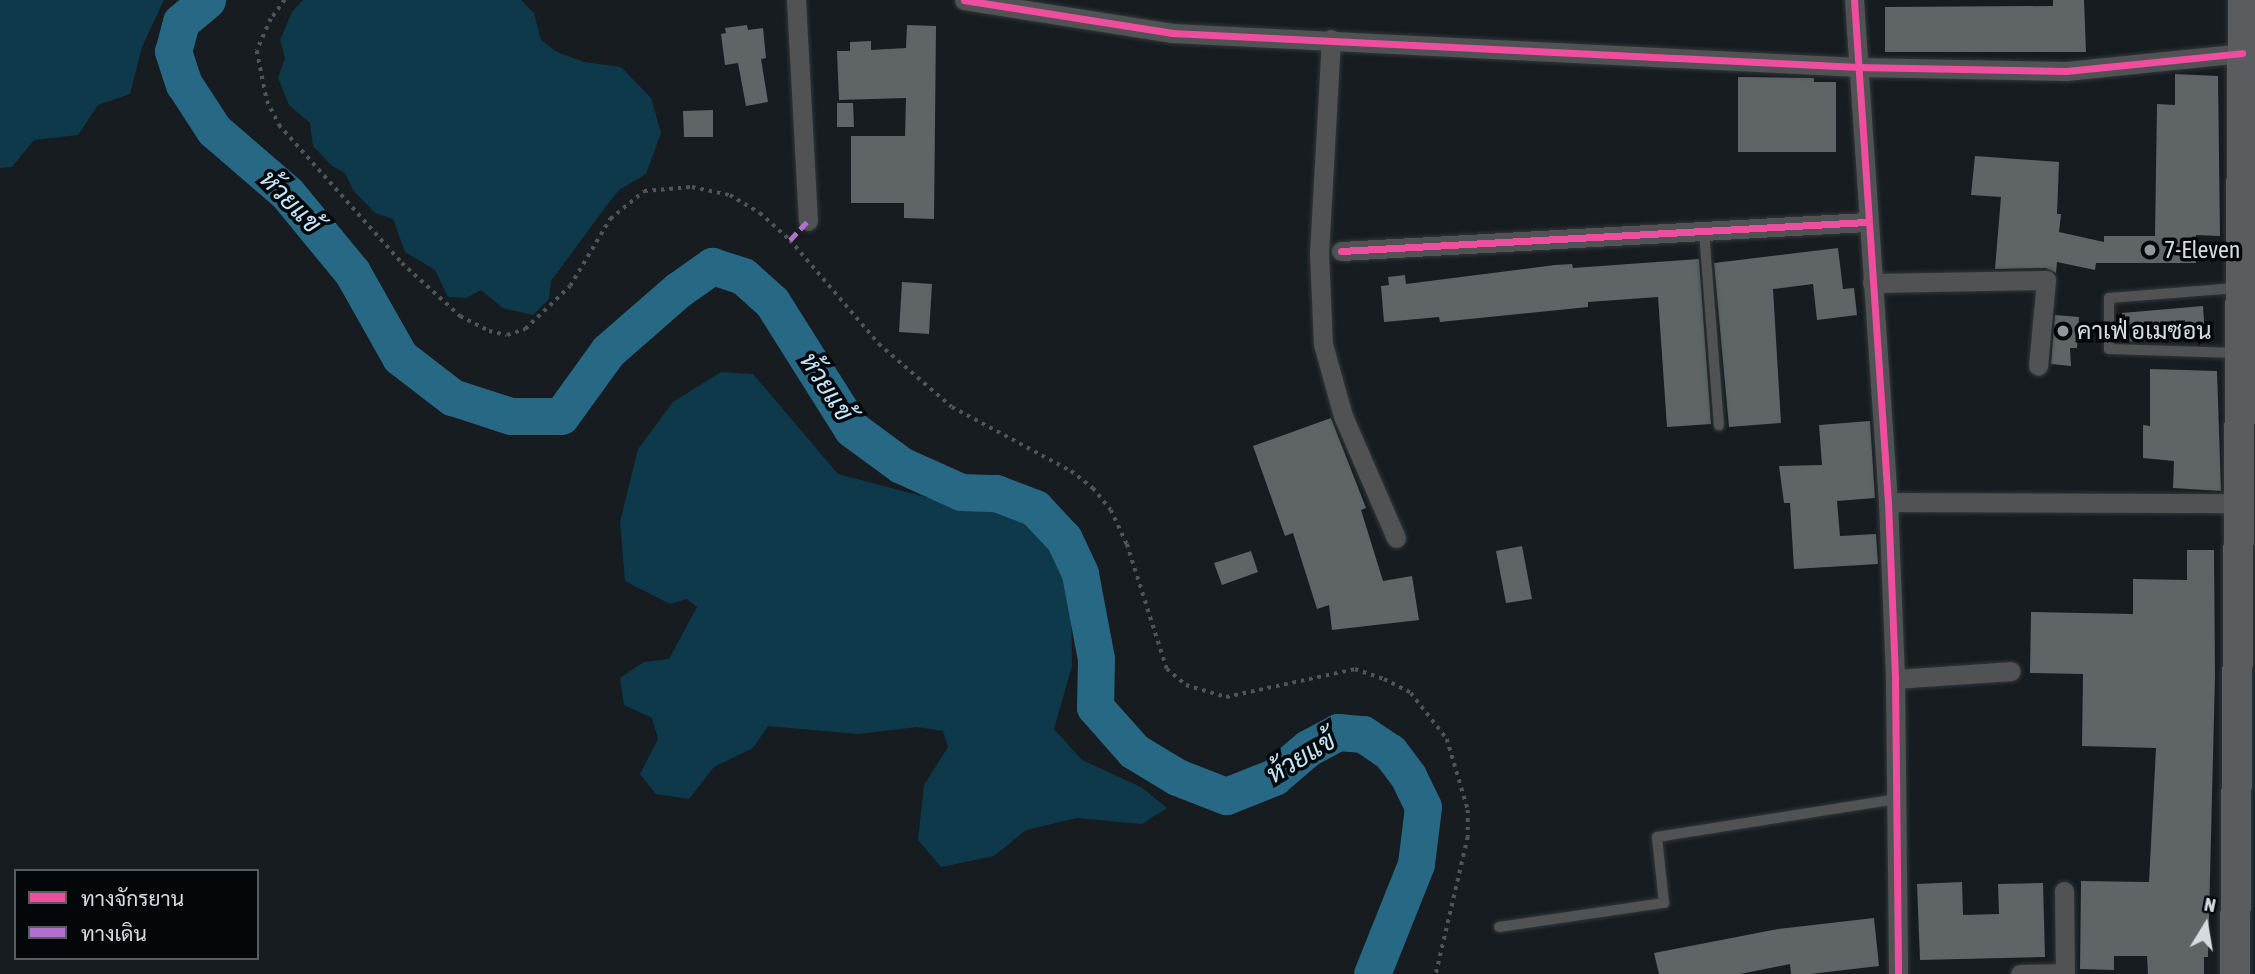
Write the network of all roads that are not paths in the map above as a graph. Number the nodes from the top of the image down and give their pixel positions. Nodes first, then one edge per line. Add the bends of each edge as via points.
1 (796, 0) edge
2 (964, 0) edge
3 (1854, 0) edge
4 (2243, 0) edge
5 (1331, 40) junction
6 (2242, 53) junction
7 (1858, 67) junction
8 (808, 221) dead end
9 (1867, 222) junction
10 (1704, 231) junction
11 (1341, 251) dead end
12 (1872, 283) junction
13 (2240, 287) junction
14 (2241, 353) junction
15 (2038, 366) dead end
16 (1719, 425) dead end
17 (1888, 502) junction
18 (2241, 503) junction
19 (1396, 538) dead end
20 (2011, 671) dead end
21 (1895, 679) junction
22 (1896, 799) junction
23 (2064, 891) dead end
24 (1499, 927) dead end
25 (1898, 974) edge
26 (2020, 974) edge
27 (2065, 974) edge
28 (2235, 974) edge

1 - 8 street
2 - 5 street via 1067,12 1172,33
3 - 7 street
4 - 6 main road
5 - 7 street
5 - 19 street via 1319,253 1323,344 1343,416
6 - 7 street via 2066,71
6 - 13 main road
7 - 9 street
9 - 10 street
9 - 12 street
10 - 11 street
10 - 16 lane
12 - 15 street via 2046,281
12 - 17 street
13 - 14 main road
13 - 14 lane via 2109,298 2109,349
14 - 18 main road
17 - 18 street
17 - 21 street
18 - 28 main road
20 - 21 street
21 - 22 street
22 - 24 lane via 1657,837 1664,903
22 - 25 street
23 - 27 street
26 - 27 street

